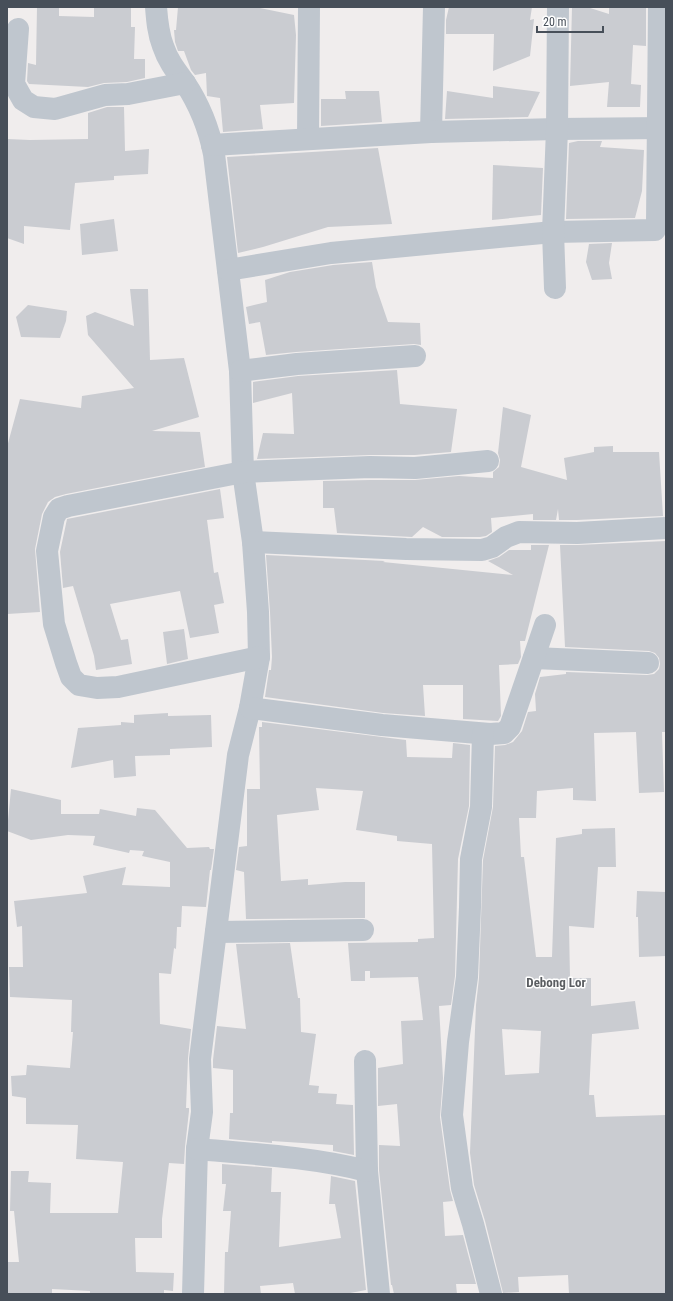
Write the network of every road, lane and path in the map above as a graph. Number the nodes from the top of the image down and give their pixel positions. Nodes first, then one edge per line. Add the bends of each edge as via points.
1 (156, 7) edge
2 (309, 7) edge
3 (434, 7) edge
4 (558, 7) edge
5 (659, 7) edge
6 (18, 30) dead end
7 (185, 83) junction
8 (662, 128) edge
9 (557, 129) junction
10 (431, 132) junction
11 (308, 139) junction
12 (212, 145) junction
13 (553, 232) junction
14 (228, 270) junction
15 (555, 288) dead end
16 (415, 356) dead end
17 (240, 371) junction
18 (488, 461) dead end
19 (243, 472) junction
20 (666, 528) edge
21 (253, 542) junction
22 (545, 625) dead end
23 (259, 657) junction
24 (534, 658) junction
25 (648, 663) dead end
26 (250, 708) junction
27 (483, 734) junction
28 (363, 930) dead end
29 (216, 932) junction
30 (365, 1061) dead end
31 (197, 1149) junction
32 (367, 1171) junction
33 (193, 1294) edge
34 (379, 1294) edge
35 (491, 1294) edge

1 - 7 street via 163,47 172,67
2 - 11 street
3 - 10 street
4 - 9 street
5 - 8 street
6 - 7 street via 14,84 23,100 34,107 55,109 105,95 128,94
7 - 12 street via 200,110
8 - 9 street
8 - 13 street via 655,230
9 - 10 street
9 - 13 street
10 - 11 street
11 - 12 street
12 - 14 street
13 - 14 street via 331,253
13 - 15 street
14 - 17 street
16 - 17 street via 297,364
17 - 19 street
18 - 19 street via 415,468 370,467
19 - 21 street
19 - 23 street via 59,509 54,517 47,550 54,624 71,677 79,686 118,687
20 - 21 street via 577,533 519,532 482,550
21 - 23 street
22 - 24 street
23 - 26 street
24 - 25 street
24 - 27 street via 510,727 504,733
26 - 27 street via 382,725
26 - 29 street via 238,755
27 - 35 street via 480,807 471,859 467,977 452,1114 462,1188
28 - 29 street
29 - 31 street via 200,1059 202,1112
30 - 32 street
31 - 32 street via 287,1157
31 - 33 street
32 - 34 street

